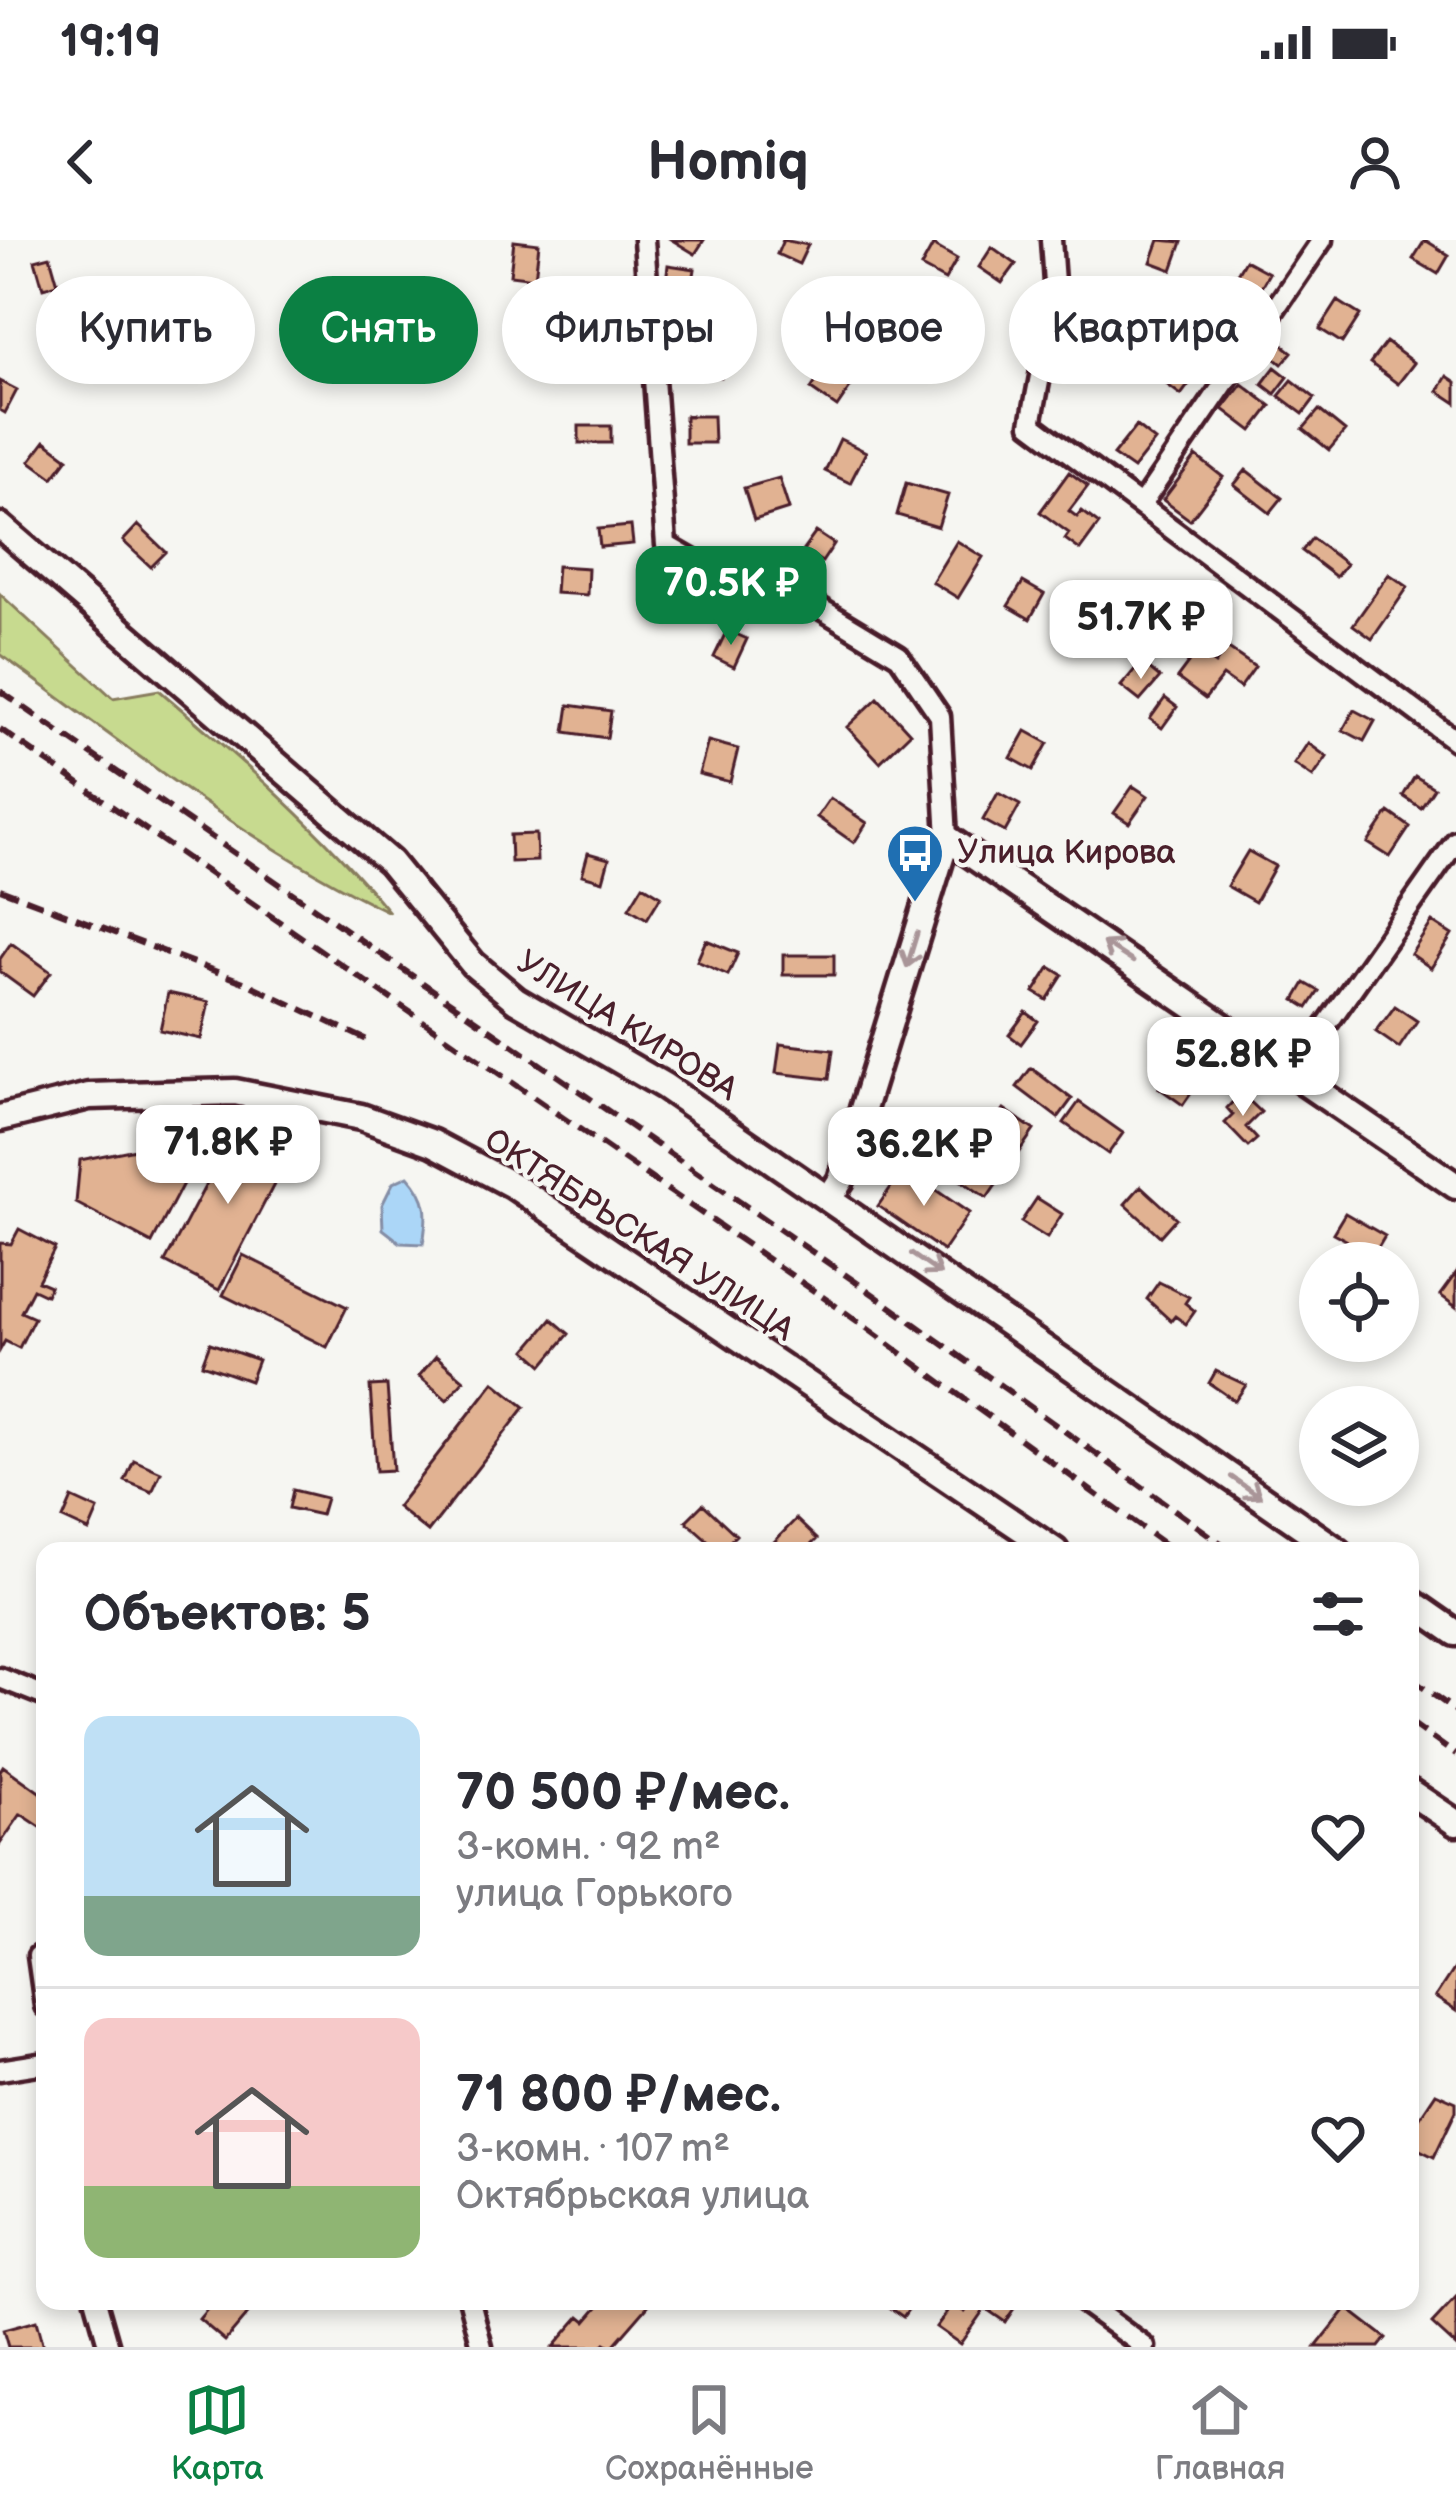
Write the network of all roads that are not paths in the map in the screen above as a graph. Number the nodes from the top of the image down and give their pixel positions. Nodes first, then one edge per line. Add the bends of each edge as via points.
1 (644, 240) edge
2 (1051, 240) edge
3 (1322, 240) edge
4 (1141, 505) junction
5 (0, 526) edge
6 (1456, 741) edge
7 (947, 838) junction
8 (1456, 841) edge
9 (1292, 1074) junction
10 (0, 1118) edge
11 (1456, 1186) edge
12 (830, 1197) junction
13 (1042, 1542) edge
14 (1326, 1542) edge
15 (1419, 1607) edge
16 (1456, 1633) edge
17 (0, 1678) edge
18 (36, 1692) edge
19 (1419, 1798) edge
20 (1456, 1823) edge
21 (36, 2064) edge
22 (0, 2070) edge
23 (99, 2310) edge
24 (472, 2310) edge
25 (1094, 2310) edge
26 (109, 2347) edge
27 (482, 2347) edge
28 (1145, 2347) edge

1 - 7 street via 666,545 711,571 818,607 898,656 940,716
2 - 4 street via 1055,297 1031,424
3 - 4 street
4 - 6 street
5 - 12 street, УЛИЦА КИРОВА via 390,862 473,964 516,1000
9 -> 7 street
7 -> 12 street
8 - 9 street
9 - 11 street
10 - 13 street, ОКТЯБРЬСКАЯ УЛИЦА via 89,1096 235,1092 362,1117 433,1143 514,1186
12 -> 14 street, УЛИЦА КИРОВА
15 - 16 street
17 - 18 street
19 - 20 street
21 - 22 street
23 - 26 street
24 - 27 street
25 - 28 street

